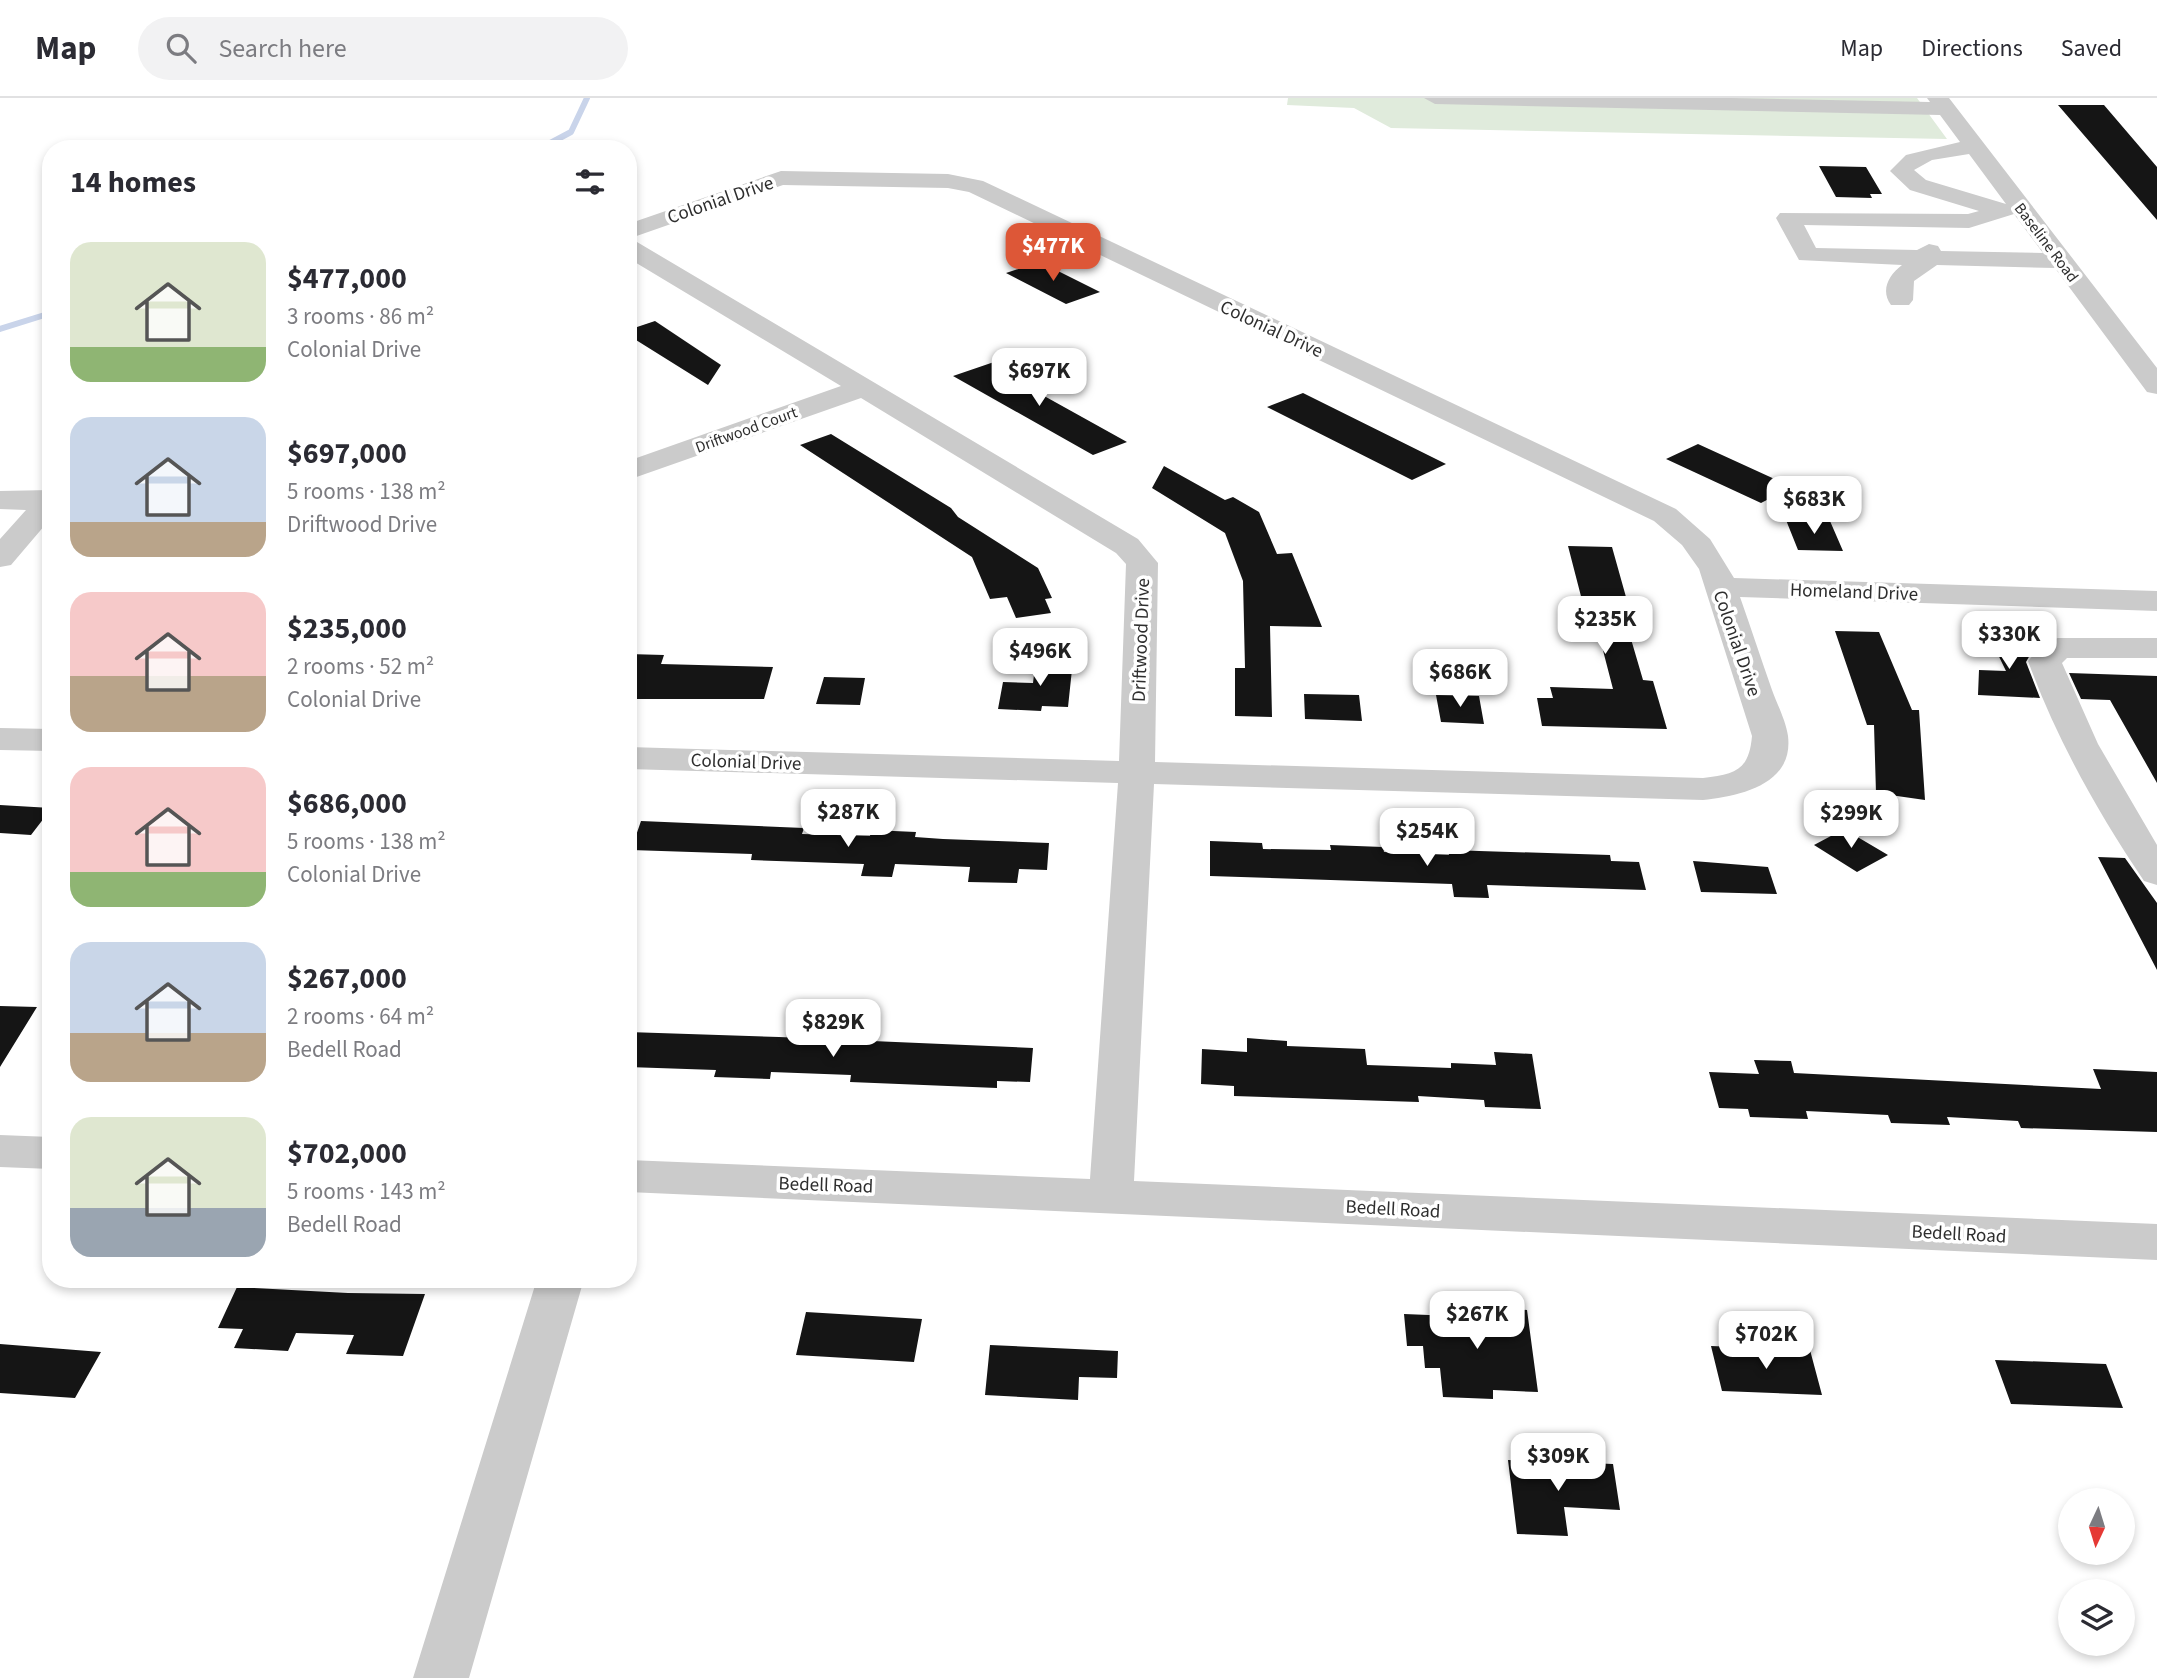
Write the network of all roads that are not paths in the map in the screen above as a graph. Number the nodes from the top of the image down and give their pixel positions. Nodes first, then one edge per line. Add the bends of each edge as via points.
1 (1435, 98) edge
2 (1942, 104) edge
3 (1974, 147) junction
4 (2016, 214) junction
5 (1848, 219) junction
6 (1908, 220) junction
7 (1969, 221) junction
8 (637, 229) edge
9 (637, 252) edge
10 (1870, 256) junction
11 (1933, 258) junction
12 (1996, 259) junction
13 (2062, 261) junction
14 (1900, 300) dead end
15 (2157, 386) edge
16 (863, 387) junction
17 (637, 468) edge
18 (0, 499) edge
19 (42, 500) edge
20 (42, 509) edge
21 (0, 558) edge
22 (1718, 587) junction
23 (2157, 601) edge
24 (2157, 648) edge
25 (0, 738) edge
26 (42, 740) edge
27 (637, 758) edge
28 (1136, 773) junction
29 (2157, 873) edge
30 (0, 1151) edge
31 (42, 1153) edge
32 (637, 1176) edge
33 (1111, 1196) junction
34 (2157, 1242) edge
35 (558, 1288) edge
36 (441, 1678) edge

1 - 2 street
2 - 3 street, Baseline Road
3 - 4 street, Baseline Road
3 - 4 street via 1936,153 1901,171 1918,185
4 - 7 street
4 - 13 street, Baseline Road
5 - 6 street
5 - 10 street
5 - 10 street via 1788,218 1808,255
6 - 7 street
6 - 11 street
7 - 12 street
8 - 22 street, Colonial Drive via 781,178 948,181 975,187 1665,515 1704,551
9 - 16 street, Driftwood Drive
10 - 11 street
11 - 12 street
11 - 14 street via 1905,273 1897,290
12 - 13 street
13 - 15 street, Baseline Road
16 - 17 street, Driftwood Court
16 - 28 street, Driftwood Drive via 1136,553 1143,563
18 - 19 street
20 - 21 street
22 - 23 street, Homeland Drive
22 - 28 street, Colonial Drive via 1770,736 1770,755 1764,768 1749,780 1703,789
24 - 29 street via 2058,648 2045,661 2064,714 2121,821
25 - 26 street
27 - 28 street, Colonial Drive
28 - 33 street, Driftwood Drive
30 - 31 street
32 - 33 street, Bedell Road
33 - 34 street, Bedell Road
35 - 36 street

